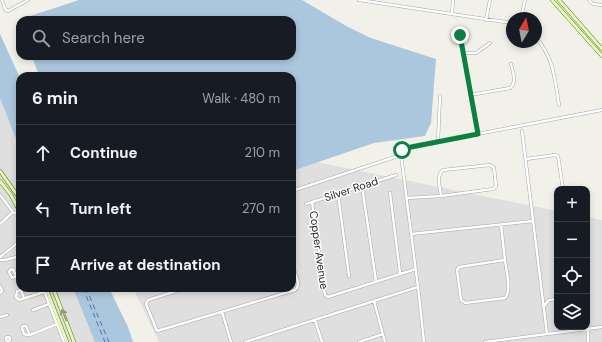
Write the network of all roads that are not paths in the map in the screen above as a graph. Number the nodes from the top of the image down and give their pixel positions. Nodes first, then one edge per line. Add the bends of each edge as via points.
1 (2, 0) edge
2 (28, 0) edge
3 (359, 0) edge
4 (386, 0) edge
5 (453, 0) edge
6 (490, 0) edge
7 (525, 0) edge
8 (552, 0) edge
9 (559, 0) edge
10 (589, 0) edge
11 (385, 4) junction
12 (602, 5) edge
13 (522, 12) edge
14 (452, 14) junction
15 (486, 20) junction
16 (506, 22) edge
17 (460, 35) dead end
18 (490, 43) dead end
19 (542, 46) edge
20 (602, 49) edge
21 (463, 53) junction
22 (602, 56) edge
23 (511, 64) dead end
24 (470, 95) junction
25 (440, 96) dead end
26 (559, 105) dead end
27 (602, 110) edge
28 (522, 131) dead end
29 (478, 134) junction
30 (438, 141) junction
31 (401, 155) junction
32 (526, 159) junction
33 (0, 171) edge
34 (396, 175) dead end
35 (0, 181) edge
36 (362, 186) junction
37 (563, 186) edge
38 (296, 190) edge
39 (16, 193) edge
40 (390, 193) dead end
41 (338, 194) junction
42 (0, 195) edge
43 (441, 196) junction
44 (407, 198) junction
45 (312, 202) junction
46 (306, 204) dead end
47 (16, 205) edge
48 (14, 212) joint
49 (533, 221) junction
50 (0, 224) edge
51 (501, 225) junction
52 (411, 234) junction
53 (16, 244) edge
54 (16, 257) edge
55 (0, 258) edge
56 (505, 260) junction
57 (416, 269) junction
58 (400, 273) junction
59 (296, 275) edge
60 (349, 276) dead end
61 (376, 281) junction
62 (0, 286) edge
63 (418, 287) junction
64 (296, 289) edge
65 (44, 292) joint
66 (46, 292) edge
67 (55, 292) edge
68 (173, 292) edge
69 (288, 292) edge
70 (0, 293) edge
71 (543, 296) junction
72 (24, 298) dead end
73 (554, 299) edge
74 (549, 300) junction
75 (374, 301) junction
76 (49, 304) junction
77 (544, 306) junction
78 (33, 310) dead end
79 (222, 312) junction
80 (7, 314) dead end
81 (0, 317) edge
82 (315, 320) junction
83 (57, 324) junction
84 (602, 327) edge
85 (590, 329) edge
86 (580, 330) edge
87 (588, 330) edge
88 (383, 334) junction
89 (547, 334) junction
90 (30, 335) dead end
91 (5, 339) dead end
92 (0, 340) edge
93 (66, 342) edge
94 (74, 342) edge
95 (231, 342) edge
96 (245, 342) edge
97 (322, 342) edge
98 (359, 342) edge
99 (385, 342) edge
100 (424, 342) edge
101 (485, 342) edge
102 (492, 342) edge
103 (588, 342) edge

1 - 2 street via 8,11
3 - 11 street
4 - 11 street
5 - 14 street
6 - 15 street
7 - 13 street
8 - 22 main road
9 - 20 main road
10 - 12 street via 593,4
11 - 14 street
14 - 15 street
15 - 16 street
17 - 21 street
18 - 21 street via 476,53
19 - 26 street via 554,70
21 - 24 street
23 - 24 street via 513,86
24 - 29 street
25 - 30 street
27 - 29 street
28 - 32 street
29 - 30 street
30 - 31 street via 406,148 402,150
31 - 38 street
31 - 44 street
32 - 37 street via 558,156
32 - 49 street
33 - 39 main road
34 - 36 street, Silver Road
35 - 47 main road
36 - 41 street, Silver Road
36 - 61 street
40 - 58 street
41 - 45 street, Silver Road
41 - 60 street
42 - 48 street
43 - 43 street via 493,189 496,186 494,168 490,165 443,170 439,176
43 - 44 street
44 - 52 street
45 - 46 street, Silver Road
45 - 61 street, Copper Avenue via 325,295 328,297
48 - 50 street
49 - 51 street
49 - 71 street
51 - 52 street
51 - 56 street
52 - 57 street
53 - 55 street
54 - 55 street via 5,260
56 - 56 street via 508,287 508,295 505,298 462,302 457,270 459,267
57 - 58 street
57 - 63 street
58 - 61 street
59 - 64 street via 299,284
62 - 70 street
63 - 75 street
63 - 100 street
65 - 72 street
65 - 76 street
66 - 93 main road
94 -> 67 main road
68 - 79 street via 148,300 146,304 157,331
69 - 79 street
71 - 74 street
71 - 77 street
73 - 74 street
74 - 77 street
75 - 82 street
75 - 88 street
76 - 78 street
76 - 83 street
77 - 89 street
79 - 95 street
80 - 81 street
82 - 96 street
82 - 97 street
83 - 90 street
83 - 93 street
84 - 85 street
86 - 89 street
87 - 103 street
88 - 98 street
88 - 99 street
89 - 102 street
91 - 92 street
101 - 102 street

